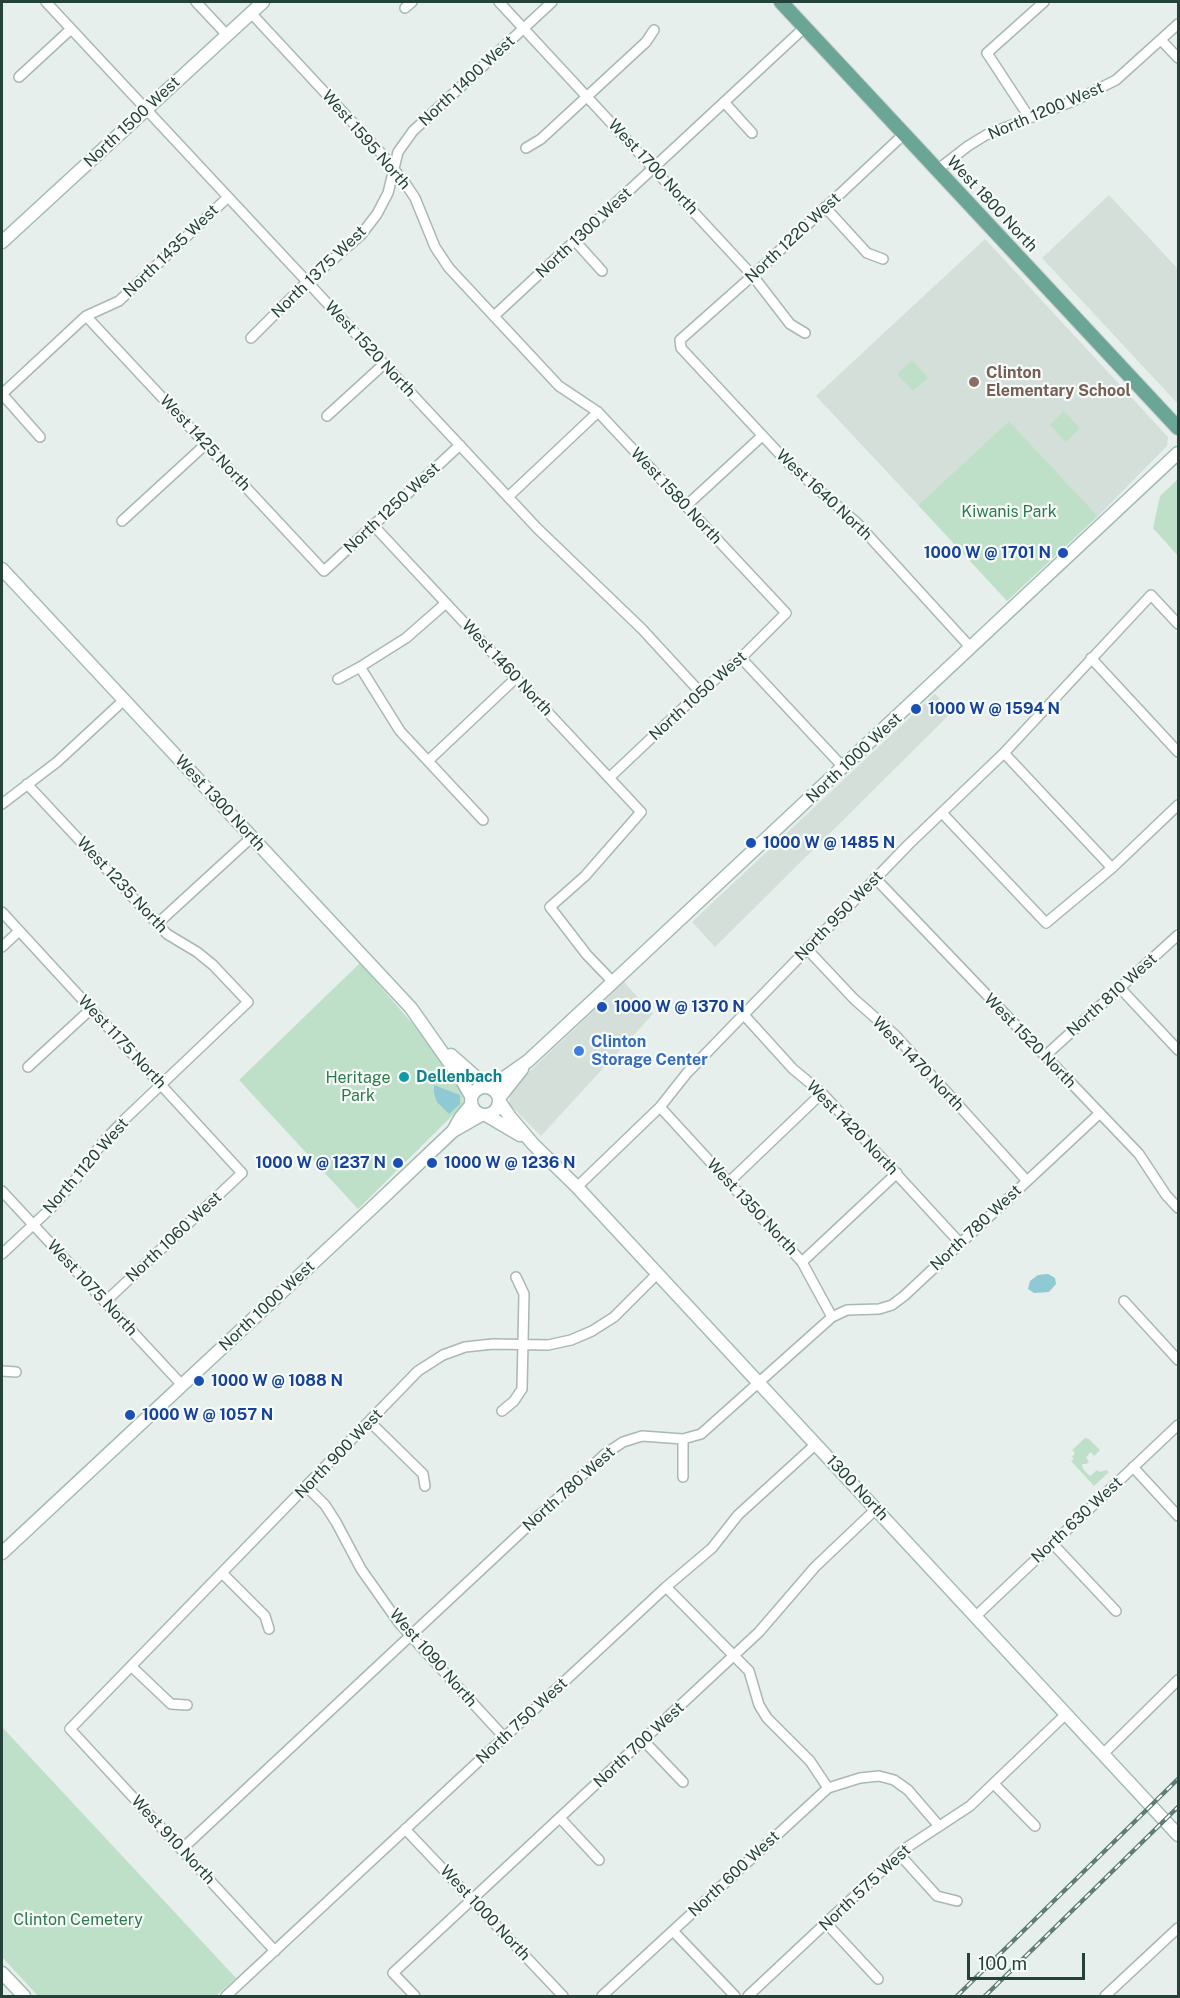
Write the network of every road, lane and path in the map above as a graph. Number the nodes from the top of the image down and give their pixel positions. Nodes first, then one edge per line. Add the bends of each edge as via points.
1 (46, 2) edge
2 (196, 2) edge
3 (263, 2) edge
4 (499, 2) edge
5 (552, 2) edge
6 (781, 2) edge
7 (1044, 2) edge
8 (251, 13) junction
9 (1179, 24) edge
10 (805, 27) junction
11 (524, 28) junction
12 (70, 29) junction
13 (654, 30) dead end
14 (227, 35) junction
15 (1161, 40) junction
16 (1179, 58) edge
17 (20, 76) dead end
18 (587, 96) junction
19 (724, 102) junction
20 (145, 109) junction
21 (1029, 117) junction
22 (752, 133) dead end
23 (904, 134) junction
24 (526, 148) dead end
25 (653, 168) junction
26 (393, 169) junction
27 (937, 170) junction
28 (228, 196) junction
29 (825, 207) junction
30 (2, 242) edge
31 (575, 242) junction
32 (883, 259) dead end
33 (602, 271) dead end
34 (753, 276) junction
35 (307, 282) junction
36 (86, 316) junction
37 (494, 316) junction
38 (805, 333) dead end
39 (251, 338) dead end
40 (680, 340) joint
41 (384, 364) junction
42 (559, 386) joint
43 (2, 394) edge
44 (598, 412) junction
45 (327, 416) dead end
46 (1179, 428) edge
47 (762, 436) junction
48 (40, 437) dead end
49 (206, 444) junction
50 (460, 445) junction
51 (1179, 453) edge
52 (508, 497) junction
53 (686, 506) junction
54 (122, 521) dead end
55 (373, 525) junction
56 (2, 569) edge
57 (324, 571) joint
58 (446, 603) junction
59 (786, 613) joint
60 (1179, 624) edge
61 (971, 648) junction
62 (741, 658) junction
63 (1090, 658) junction
64 (360, 668) junction
65 (516, 678) junction
66 (338, 679) dead end
67 (700, 692) junction
68 (124, 700) junction
69 (1179, 752) edge
70 (1004, 753) junction
71 (428, 761) junction
72 (843, 767) junction
73 (609, 778) junction
74 (27, 784) junction
75 (2, 804) edge
76 (1179, 805) edge
77 (942, 813) junction
78 (483, 820) dead end
79 (252, 837) junction
80 (1112, 868) junction
81 (875, 878) junction
82 (2, 912) edge
83 (157, 924) junction
84 (19, 931) junction
85 (1179, 935) edge
86 (2, 947) edge
87 (807, 950) junction
88 (613, 982) junction
89 (1120, 987) junction
90 (248, 1002) joint
91 (91, 1009) junction
92 (744, 1015) junction
93 (435, 1040) junction
94 (1179, 1050) edge
95 (1045, 1056) junction
96 (528, 1061) junction
97 (28, 1067) dead end
98 (161, 1085) junction
99 (488, 1087) junction
100 (822, 1094) junction
101 (499, 1100) junction
102 (471, 1101) junction
103 (660, 1107) junction
104 (1100, 1113) junction
105 (484, 1115) junction
106 (453, 1131) junction
107 (533, 1144) junction
108 (242, 1173) joint
109 (897, 1173) junction
110 (1027, 1181) junction
111 (729, 1182) junction
112 (578, 1187) junction
113 (2, 1191) edge
114 (1179, 1208) edge
115 (33, 1225) junction
116 (960, 1243) junction
117 (2, 1254) edge
118 (802, 1262) junction
119 (657, 1274) junction
120 (516, 1277) dead end
121 (1124, 1301) dead end
122 (105, 1302) junction
123 (832, 1317) junction
124 (523, 1346) junction
125 (1179, 1360) edge
126 (2, 1371) edge
127 (16, 1372) dead end
128 (758, 1383) junction
129 (182, 1385) junction
130 (502, 1411) dead end
131 (370, 1422) junction
132 (1179, 1425) edge
133 (683, 1439) junction
134 (816, 1444) junction
135 (1132, 1467) junction
136 (683, 1477) dead end
137 (307, 1486) junction
138 (425, 1486) dead end
139 (876, 1509) junction
140 (1179, 1516) edge
141 (1052, 1543) junction
142 (2, 1554) edge
143 (222, 1573) junction
144 (666, 1587) junction
145 (1116, 1611) dead end
146 (976, 1616) junction
147 (269, 1629) dead end
148 (411, 1636) junction
149 (734, 1656) junction
150 (132, 1666) junction
151 (1179, 1680) edge
152 (187, 1706) dead end
153 (1066, 1714) junction
154 (70, 1729) joint
155 (504, 1737) junction
156 (643, 1740) junction
157 (1104, 1753) junction
158 (683, 1782) dead end
159 (994, 1784) junction
160 (828, 1788) junction
161 (560, 1818) junction
162 (939, 1826) junction
163 (1035, 1826) dead end
164 (405, 1829) junction
165 (1179, 1834) edge
166 (182, 1850) junction
167 (899, 1854) junction
168 (599, 1860) dead end
169 (472, 1899) junction
170 (957, 1901) dead end
171 (826, 1923) junction
172 (1179, 1928) edge
173 (673, 1931) junction
174 (275, 1951) junction
175 (2, 1973) edge
176 (878, 1979) dead end
177 (21, 1995) edge
178 (226, 1996) edge
179 (415, 1996) edge
180 (563, 1996) edge
181 (602, 1996) edge
182 (735, 1996) edge
183 (748, 1996) edge
184 (1106, 1996) edge

1 - 12 street, West 1520 North
2 - 14 street
3 - 8 street, North 1500 West
4 - 11 street, West 1700 North
5 - 11 street, North 1400 West
6 - 10 main road, West 1800 North
7 - 21 street via 987,53
8 - 14 street, North 1500 West
8 - 26 street, West 1595 North
9 - 15 street, North 1200 West
10 - 19 street, North 1300 West
10 - 23 main road, West 1800 North
11 - 18 street, West 1700 North
11 - 26 street, North 1400 West via 413,130
12 - 17 street
12 - 20 street, West 1520 North
13 - 18 street
14 - 20 street, North 1500 West
15 - 16 street
15 - 21 street, North 1200 West via 1116,80
18 - 24 street via 541,140
18 - 25 street, West 1700 North
19 - 22 street
19 - 25 street, North 1300 West
20 - 28 street, West 1520 North
20 - 30 street, North 1500 West
21 - 27 street, North 1200 West via 976,140
23 - 27 main road, West 1800 North
23 - 29 street, North 1220 West
25 - 31 street, North 1300 West
25 - 34 street, West 1700 North
26 - 35 street, North 1375 West via 388,193 377,214 361,235
26 - 37 street, West 1595 North via 415,198 435,248
27 - 46 main road, West 1800 North
28 - 35 street, West 1520 North
28 - 36 street, North 1435 West via 119,301
29 - 32 street via 867,253
29 - 34 street, North 1220 West
31 - 33 street
31 - 37 street, North 1300 West
34 - 38 street, West 1700 North via 790,324
34 - 40 street, North 1220 West
35 - 39 street, North 1375 West
35 - 41 street, West 1520 North
36 - 43 street, North 1435 West
36 - 49 street, West 1425 North
37 - 42 street, West 1595 North
40 - 47 street, West 1640 North via 681,348
41 - 45 street
41 - 50 street, West 1520 North
42 - 44 street, West 1580 North
43 - 48 street
44 - 52 street
44 - 53 street, West 1580 North
47 - 53 street
47 - 61 street, West 1640 North via 806,481 857,523
49 - 54 street
49 - 57 street, West 1425 North
50 - 52 street, West 1520 North
50 - 55 street, North 1250 West
51 - 61 street, North 1000 West
52 - 67 street, West 1520 North
53 - 59 street, West 1580 North
55 - 57 street, North 1250 West
55 - 58 street, West 1460 North
56 - 68 street, West 1300 North
58 - 64 street via 406,638
58 - 65 street, West 1460 North
59 - 62 street, North 1050 West
60 - 63 street, North 950 West via 1151,595
61 - 72 street, North 1000 West
62 - 67 street, North 1050 West
62 - 72 street
63 - 69 street
63 - 70 street, North 950 West
64 - 66 street
64 - 71 street via 400,731
65 - 71 street
65 - 73 street, West 1460 North
67 - 73 street, North 1050 West
68 - 74 street via 57,762
68 - 79 street, West 1300 North
70 - 77 street, North 950 West
70 - 80 street
71 - 78 street
72 - 88 street, North 1000 West
73 - 88 street, West 1460 North via 641,812 585,876 550,907
74 - 75 street
74 - 83 street, West 1235 North
76 - 80 street
77 - 80 street via 1046,923
77 - 81 street, North 950 West
79 - 83 street
79 - 93 street, West 1300 North via 411,1008
81 - 87 street, North 950 West
81 - 95 street, West 1520 North
82 - 84 street, West 1175 North
83 - 90 street, West 1235 North via 213,965
84 - 86 street
84 - 91 street, West 1175 North
85 - 89 street, North 810 West
87 - 92 street, North 950 West
87 - 110 street, West 1470 North via 895,1035
88 - 96 street, North 1000 West
89 - 94 street
89 - 95 street, North 810 West
90 - 98 street, North 1120 West
91 - 97 street
91 - 98 street, West 1175 North
92 - 100 street, West 1420 North via 793,1069
92 - 103 street, North 950 West
93 - 99 street, West 1300 North
93 - 102 street, West 1300 North
95 - 104 street, West 1520 North
96 - 99 street, North 1000 West
96 - 101 street, North 1000 West
98 - 108 street, West 1175 North
98 - 115 street, North 1120 West via 103,1142 75,1180
99 - 101 street via 498,1094
99 - 102 street via 477,1089
100 - 109 street, West 1420 North
100 - 111 street
101 - 105 street via 495,1112
101 - 107 street, 1300 North
102 - 105 street via 477,1113
102 - 106 street, North 1000 West
103 - 111 street, West 1350 North
103 - 112 street, North 950 West
104 - 110 street, North 780 West
104 - 114 street, West 1520 North via 1139,1154
105 - 106 street, North 1000 West
105 - 107 street, 1300 North
106 - 129 street, North 1000 West
107 - 112 street, 1300 North
108 - 122 street, North 1060 West
109 - 116 street, West 1420 North
109 - 118 street
110 - 116 street, North 780 West
111 - 118 street, West 1350 North
112 - 119 street, 1300 North
113 - 115 street, West 1075 North
115 - 117 street, North 1120 West
115 - 122 street, West 1075 North
116 - 123 street, North 780 West via 892,1305 847,1310
118 - 123 street, West 1350 North
119 - 124 street, North 900 West via 614,1317 592,1331 571,1340
119 - 128 street, 1300 North
120 - 124 street via 524,1294
121 - 125 street
122 - 129 street, West 1075 North
123 - 128 street, North 780 West
124 - 130 street via 522,1389
124 - 131 street, North 900 West via 465,1347 443,1355 418,1371
126 - 127 street
128 - 133 street, North 780 West via 712,1426
128 - 134 street, 1300 North
129 - 142 street, North 1000 West
131 - 137 street, North 900 West
131 - 138 street via 423,1474
132 - 135 street, North 630 West
133 - 136 street
133 - 148 street, North 780 West via 642,1436 622,1442 605,1454
134 - 139 street, 1300 North
134 - 144 street, North 750 West via 738,1515 712,1548
135 - 140 street
135 - 141 street, North 630 West
137 - 143 street, North 900 West
137 - 148 street, West 1090 North via 325,1505 361,1569
139 - 146 street, 1300 North
139 - 149 street, North 700 West via 815,1567
141 - 145 street
141 - 146 street, North 630 West
143 - 147 street via 266,1616
143 - 150 street, North 900 West
144 - 149 street
144 - 155 street, North 750 West
146 - 153 street, 1300 North
148 - 155 street, West 1090 North
148 - 166 street, North 780 West
149 - 156 street, North 700 West
149 - 160 street via 749,1671 759,1706 767,1718 810,1761
150 - 152 street via 171,1704
150 - 154 street, North 900 West
151 - 157 street
153 - 157 street, 1300 North
153 - 159 street, North 575 West
154 - 166 street, West 910 North
155 - 164 street, North 750 West
156 - 158 street
156 - 161 street, North 700 West
157 - 165 street, 1300 North
159 - 162 street, North 575 West
159 - 163 street
160 - 162 street, North 600 West via 860,1778 879,1776 894,1780 908,1790
160 - 173 street, North 600 West
161 - 168 street
161 - 169 street, North 700 West
162 - 167 street, North 575 West
164 - 169 street, West 1000 North
164 - 174 street, North 750 West
166 - 174 street, West 910 North
167 - 170 street via 937,1896
167 - 171 street, North 575 West
169 - 179 street, North 700 West via 393,1973
169 - 180 street, West 1000 North
171 - 176 street
171 - 183 street, North 575 West
172 - 184 street
173 - 181 street, North 600 West
173 - 182 street
174 - 178 street, North 750 West
175 - 177 street

